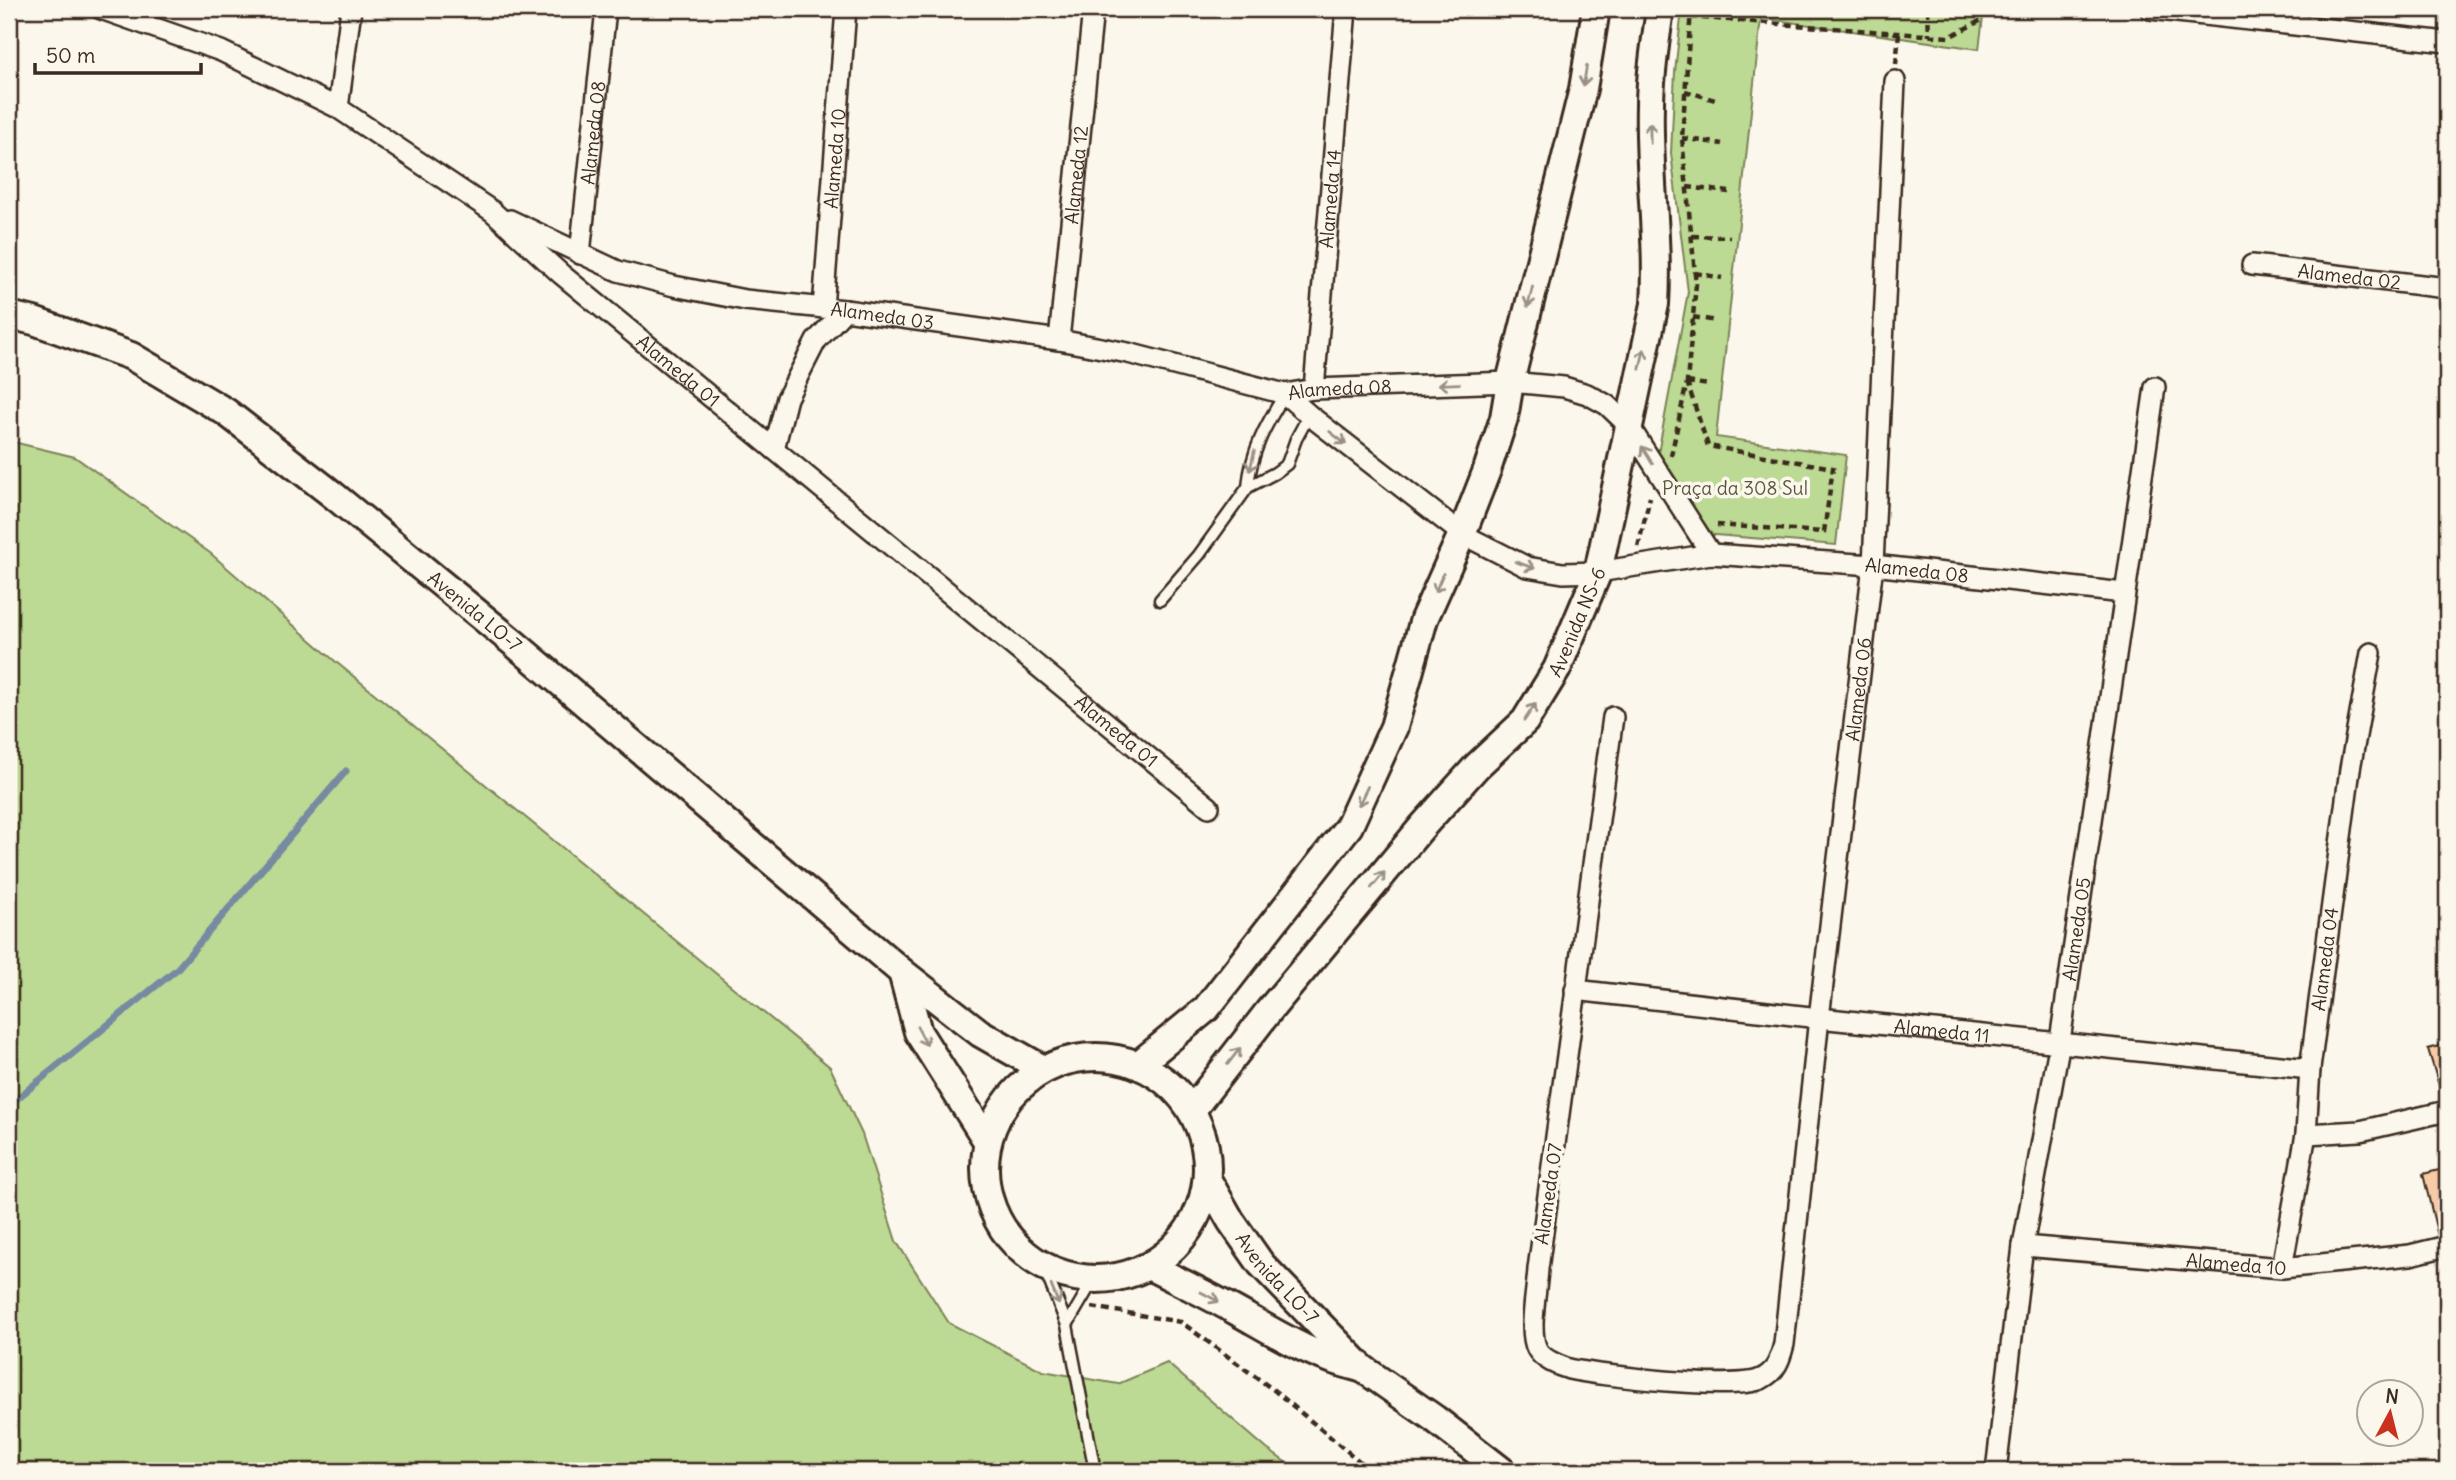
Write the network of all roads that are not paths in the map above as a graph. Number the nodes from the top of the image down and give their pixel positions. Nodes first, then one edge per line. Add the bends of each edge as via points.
1 (101, 9) edge
2 (351, 9) edge
3 (606, 9) edge
4 (846, 9) edge
5 (1093, 9) edge
6 (1346, 9) edge
7 (1596, 9) edge
8 (1660, 9) edge
9 (2150, 9) edge
10 (2447, 42) edge
11 (1895, 82) road end
12 (338, 108) junction
13 (492, 211) junction
14 (580, 254) junction
15 (2252, 265) dead end
16 (2447, 288) edge
17 (823, 308) junction
18 (845, 310) junction
19 (9, 315) edge
20 (1059, 340) junction
21 (1510, 382) junction
22 (2155, 387) dead end
23 (1314, 389) junction
24 (1285, 394) junction
25 (1309, 415) junction
26 (1629, 426) junction
27 (774, 449) junction
28 (1248, 487) junction
29 (1462, 534) junction
30 (1711, 554) junction
31 (1873, 565) junction
32 (1598, 572) junction
33 (2124, 593) junction
34 (1160, 600) dead end
35 (2371, 653) dead end
36 (1613, 717) dead end
37 (1209, 807) dead end
38 (902, 972) junction
39 (1575, 990) junction
40 (1819, 1018) junction
41 (2060, 1041) junction
42 (1138, 1065) junction
43 (1043, 1069) junction
44 (2310, 1069) junction
45 (1192, 1110) junction
46 (2447, 1111) edge
47 (2306, 1134) junction
48 (987, 1141) junction
49 (1207, 1179) junction
50 (2023, 1246) junction
51 (2447, 1246) edge
52 (1042, 1265) junction
53 (1149, 1266) junction
54 (2282, 1268) junction
55 (1094, 1279) junction
56 (1789, 1295) joint
57 (1067, 1325) junction
58 (1362, 1368) junction
59 (1095, 1471) edge
60 (1502, 1471) edge
61 (1996, 1471) edge

1 - 12 street, Alameda 01 via 221,51
2 - 12 street
3 - 14 street, Alameda 08
4 - 17 street, Alameda 10
5 - 20 street, Alameda 12
6 - 23 street, Alameda 14
7 -> 21 street via 1583,89
26 -> 8 street, Avenida NS-6 via 1655,304 1650,103
9 - 10 street
11 - 31 street, Alameda 06
12 - 13 street, Alameda 01
13 - 14 street, Alameda 03
13 - 27 street, Alameda 01 via 561,274
14 - 17 street, Alameda 03 via 618,271 674,286
15 - 16 street, Alameda 02
17 - 18 street, Alameda 03
18 - 20 street, Alameda 03
18 - 27 street via 816,341 787,398
19 - 38 street, Avenida LO-7 via 131,356 226,412 505,635
20 - 24 street, Alameda 03
21 -> 23 street, Alameda 08
21 - 26 street, Alameda 08 via 1587,394
21 - 29 street via 1504,418
22 - 33 street, Alameda 05
23 - 24 street, Alameda 08
24 - 25 street, Alameda 08
24 -> 28 lane via 1255,449
25 - 28 lane via 1287,464
25 -> 29 street, Alameda 08
30 -> 26 street, Alameda 08 via 1663,466
26 - 32 street, Avenida NS-6
27 - 37 street, Alameda 01
28 - 34 lane
29 -> 32 street, Alameda 08 via 1527,567
29 -> 42 street via 1423,619 1394,727 1349,827 1206,1009
30 - 31 street, Alameda 08
30 - 32 street, Alameda 08
31 - 33 street, Alameda 08
31 - 40 street, Alameda 06
45 -> 32 street, Avenida NS-6 via 1422,827 1477,765 1525,721 1557,669
33 - 41 street, Alameda 05
35 - 44 street, Alameda 04 via 2350,769
36 - 39 street, Alameda 07
38 - 43 street, Avenida LO-7 via 980,1033
38 -> 48 street via 918,1032
39 - 40 street, Alameda 11
39 - 56 street, Alameda 07 via 1538,1269 1534,1317 1538,1352 1566,1368 1591,1373 1713,1384 1759,1380 1780,1361
40 - 41 street, Alameda 11
40 - 56 street, Alameda 06
41 - 44 street, Alameda 11
41 - 50 street, Alameda 05
42 - 43 street via 1090,1056
42 - 45 street via 1169,1083
43 - 48 street via 1018,1088 999,1112
44 - 47 street, Alameda 04
45 - 49 street via 1205,1143
46 - 47 street via 2360,1131
47 - 54 street, Alameda 04
48 - 52 street via 984,1177 993,1212 1014,1243
49 - 53 street via 1189,1230
49 - 58 street, Avenida LO-7 via 1261,1264
50 - 54 street, Alameda 10
50 - 61 street, Alameda 05
51 - 54 street, Alameda 10 via 2410,1255
52 - 55 street
52 -> 57 lane
53 - 55 street via 1114,1278
53 -> 58 street, Avenida LO-7 via 1281,1338 1326,1359
55 - 57 lane
57 - 59 lane
58 - 60 street, Avenida LO-7

